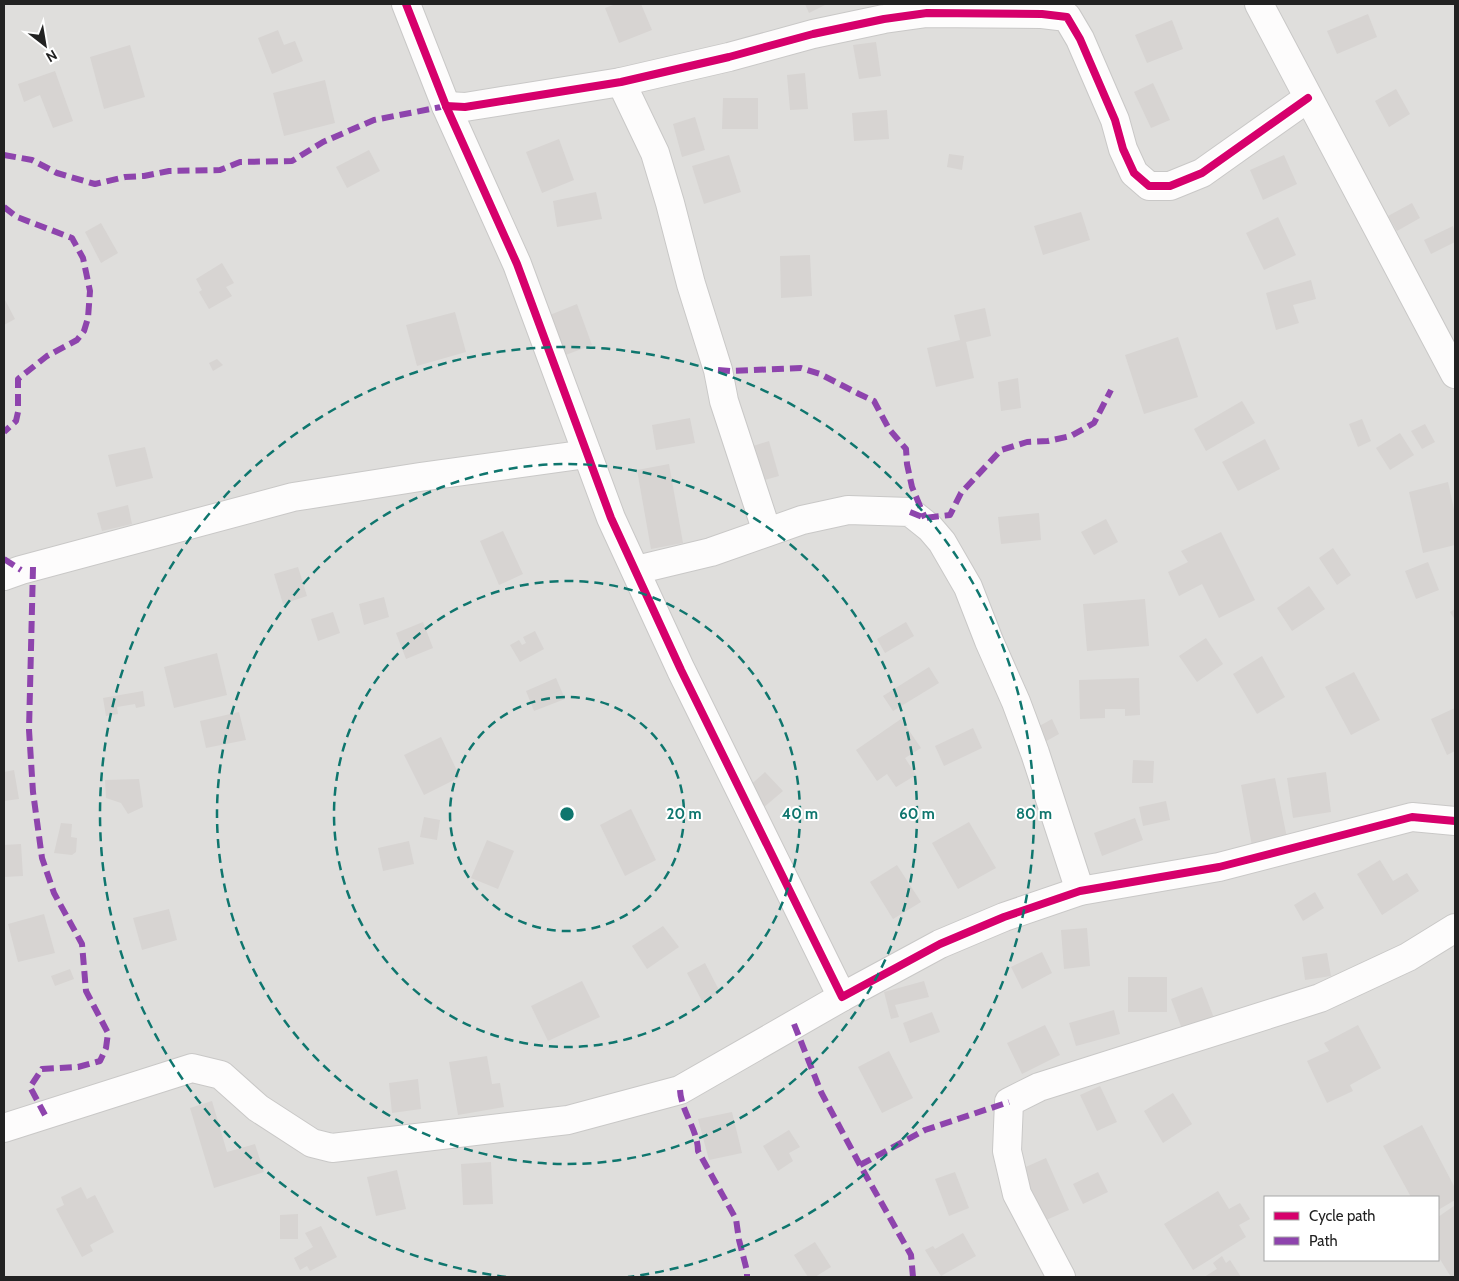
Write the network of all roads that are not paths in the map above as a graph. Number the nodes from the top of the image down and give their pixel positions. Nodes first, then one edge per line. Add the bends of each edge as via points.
1 (406, 4) edge
2 (1258, 4) edge
3 (621, 82) junction
4 (1308, 98) junction
5 (446, 106) junction
6 (1455, 374) edge
7 (587, 454) junction
8 (767, 532) junction
9 (636, 570) junction
10 (4, 576) edge
11 (1455, 821) edge
12 (1080, 890) junction
13 (1455, 928) edge
14 (842, 997) junction
15 (4, 1128) edge
16 (1061, 1277) edge

1 - 5 street
2 - 4 street
3 - 4 street via 884,19 919,14 996,13 1067,17 1088,57 1134,173 1149,186 1170,186 1202,173
3 - 5 street via 465,107
3 - 8 street via 655,153 718,370 724,401
4 - 6 street
5 - 7 street via 517,264
7 - 9 street via 611,518
7 - 10 street via 293,497
8 - 9 street via 711,552
8 - 12 street via 848,510 910,512 930,528 942,542 968,587 1016,702
9 - 14 street via 681,670
11 - 12 street via 1412,817 1219,867
12 - 14 street via 940,944
13 - 16 street via 1408,957 1320,998 1039,1087 1009,1102 1007,1151 1017,1194
14 - 15 street via 680,1090 568,1120 332,1148 312,1142 258,1108 221,1076 192,1068

